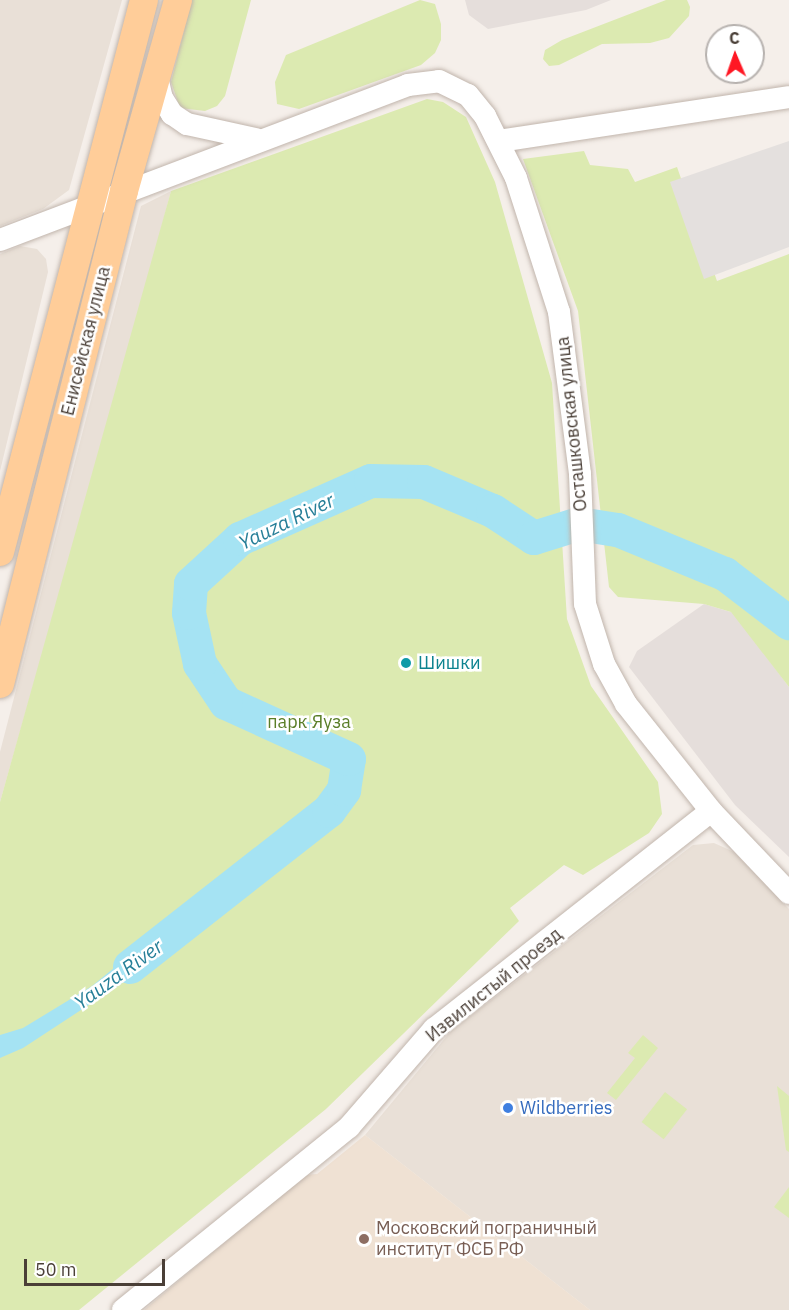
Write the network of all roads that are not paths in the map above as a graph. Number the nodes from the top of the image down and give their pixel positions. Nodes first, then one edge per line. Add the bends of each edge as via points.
1 (144, 0) edge
2 (178, 0) edge
3 (157, 77) junction
4 (789, 97) edge
5 (261, 139) junction
6 (499, 141) junction
7 (99, 162) junction
8 (124, 191) junction
9 (89, 205) junction
10 (0, 240) edge
11 (0, 552) edge
12 (0, 684) edge
13 (711, 811) junction
14 (789, 893) edge
15 (123, 1310) edge

1 - 7 main road, Енисейская улица
2 - 3 main road, Енисейская улица
3 - 5 street via 162,98 172,114 187,124
3 - 8 main road, Енисейская улица
4 - 6 street
5 - 6 street, Осташковская улица via 427,81 453,85 468,95
5 - 8 street, Осташковская улица
6 - 13 street, Осташковская улица via 528,212 559,312 580,474 582,582 591,633 626,704
7 - 8 street via 103,179 111,189
7 - 9 main road, Енисейская улица
8 - 9 street, Осташковская улица
8 - 12 main road, Енисейская улица
9 - 10 street, Осташковская улица
9 - 11 main road, Енисейская улица
13 - 14 street, Осташковская улица
13 - 15 street, Извилистый проезд via 434,1029 349,1127

